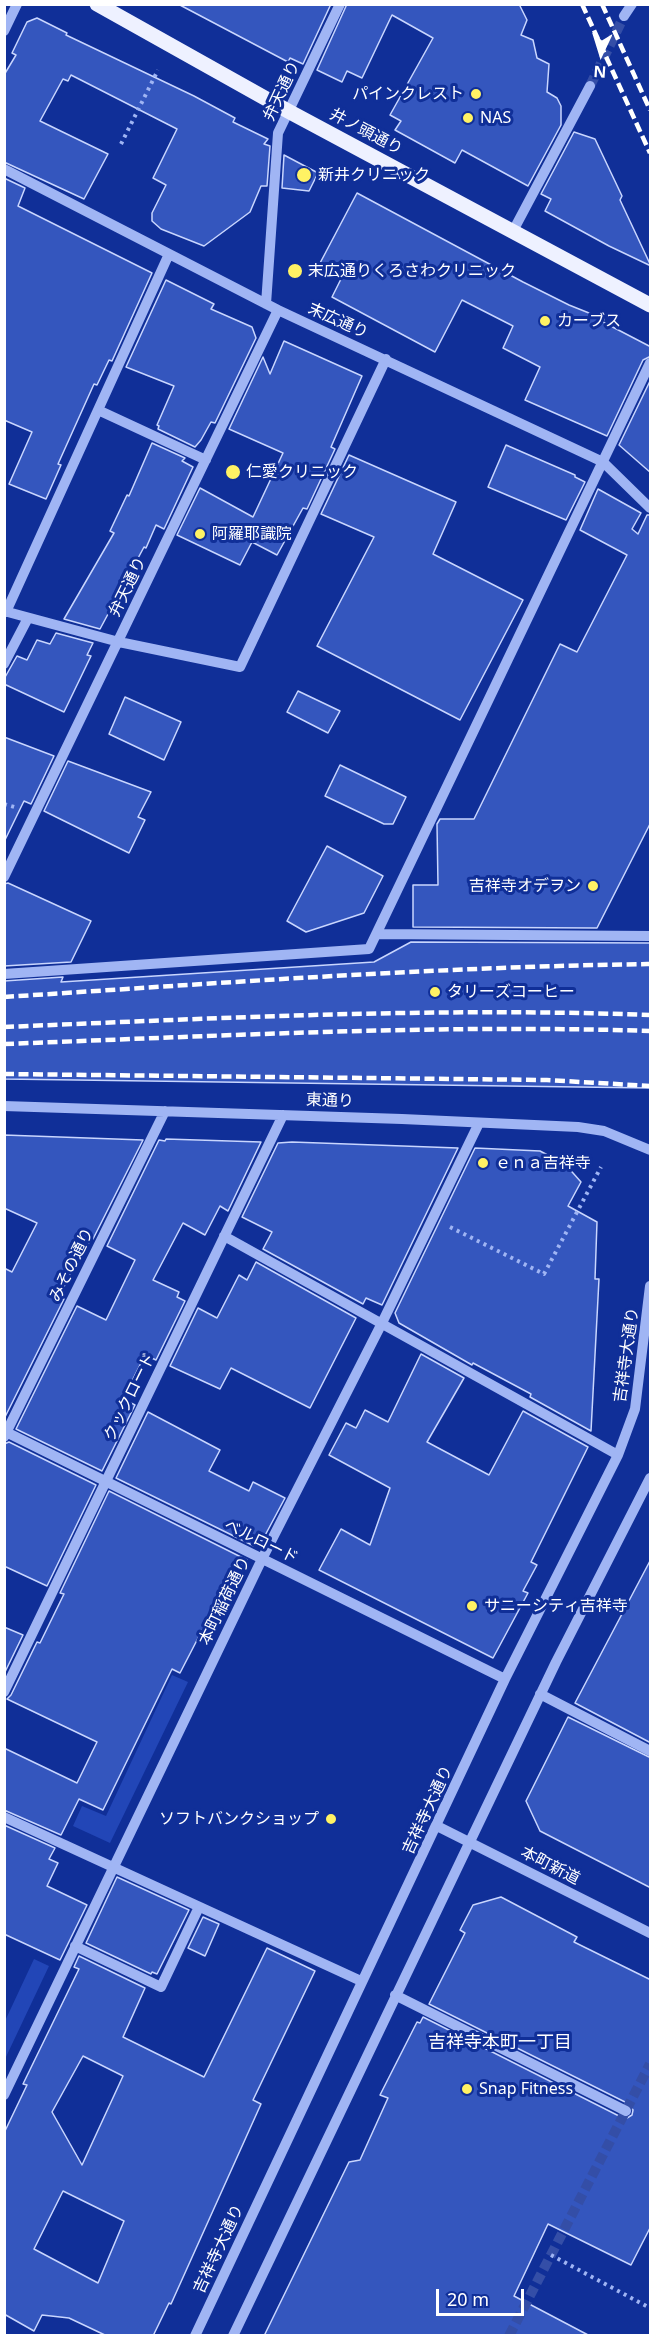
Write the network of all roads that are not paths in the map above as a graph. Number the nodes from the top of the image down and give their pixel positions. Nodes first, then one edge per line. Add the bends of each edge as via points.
1 (17, 4) edge
2 (97, 4) edge
3 (340, 4) edge
4 (632, 4) edge
5 (624, 16) tunnel mouth
6 (4, 31) edge
7 (590, 86) tunnel mouth
8 (288, 111) junction
9 (4, 169) edge
10 (513, 231) junction
11 (169, 254) junction
12 (266, 304) junction
13 (651, 305) edge
14 (278, 310) junction
15 (386, 359) junction
16 (651, 363) edge
17 (98, 410) junction
18 (206, 460) junction
19 (603, 462) junction
20 (651, 508) edge
21 (5, 612) edge
22 (28, 618) junction
23 (118, 642) junction
24 (4, 664) edge
25 (4, 877) edge
26 (377, 934) junction
27 (651, 936) edge
28 (4, 974) edge
29 (4, 1106) edge
30 (165, 1111) junction
31 (283, 1115) junction
32 (479, 1124) junction
33 (651, 1150) edge
34 (224, 1236) junction
35 (651, 1286) edge
36 (382, 1323) junction
37 (5, 1434) edge
38 (618, 1455) junction
39 (651, 1478) edge
40 (106, 1482) junction
41 (262, 1559) junction
42 (505, 1680) junction
43 (4, 1692) edge
44 (540, 1694) junction
45 (651, 1752) edge
46 (4, 1816) edge
47 (437, 1826) junction
48 (471, 1843) junction
49 (112, 1867) junction
50 (200, 1907) junction
51 (651, 1933) edge
52 (75, 1947) junction
53 (361, 1981) junction
54 (394, 1995) junction
55 (4, 2094) edge
56 (626, 2111) dead end
57 (195, 2336) edge
58 (233, 2336) edge

1 - 6 street
2 - 8 main road, 井ノ頭通り
3 - 8 street, 弁天通り
4 - 5 street
7 - 10 street
8 - 10 main road, 井ノ頭通り
8 - 12 street, 弁天通り via 278,133
9 - 11 street, 末広通り
10 - 13 main road, 井ノ頭通り
11 - 12 street, 末広通り
11 - 17 street
12 - 14 street, 末広通り
14 - 15 street, 末広通り
14 - 18 street, 弁天通り
15 - 19 street, 末広通り
15 - 23 street via 240,667
16 - 19 street
17 - 18 street
17 - 21 street
18 - 23 street, 弁天通り
19 - 20 street, 末広通り
19 - 26 street
21 - 22 street
22 - 23 street
22 - 24 street
23 - 25 street, 弁天通り
26 - 27 street
26 - 28 street via 369,948
29 - 30 street, 東通り
30 - 31 street, 東通り
30 - 37 street, みその通り
31 - 32 street, 東通り
31 - 34 street, クックロード
32 - 33 street, 東通り via 578,1127 604,1131
32 - 36 street, 本町稲荷通り
34 - 36 street
34 - 40 street, クックロード
35 - 38 street, 吉祥寺大通り via 635,1409
36 - 38 street
36 - 41 street, 本町稲荷通り
37 - 40 street, ベルロード
38 - 42 street, 吉祥寺大通り
39 - 44 street
40 - 41 street, ベルロード
40 - 43 street, クックロード
41 - 42 street, ベルロード
41 - 49 street, 本町稲荷通り
42 - 47 street, 吉祥寺大通り
44 - 45 street
44 - 48 street
46 - 49 street
47 - 48 street, 本町新道
47 - 53 street, 吉祥寺大通り
48 - 51 street, 本町新道
48 - 54 street
49 - 50 street
49 - 52 street, 本町稲荷通り
50 - 52 street via 161,1987
50 - 53 street
52 - 55 street, 本町稲荷通り
53 - 57 street, 吉祥寺大通り
54 - 56 street
54 - 58 street

